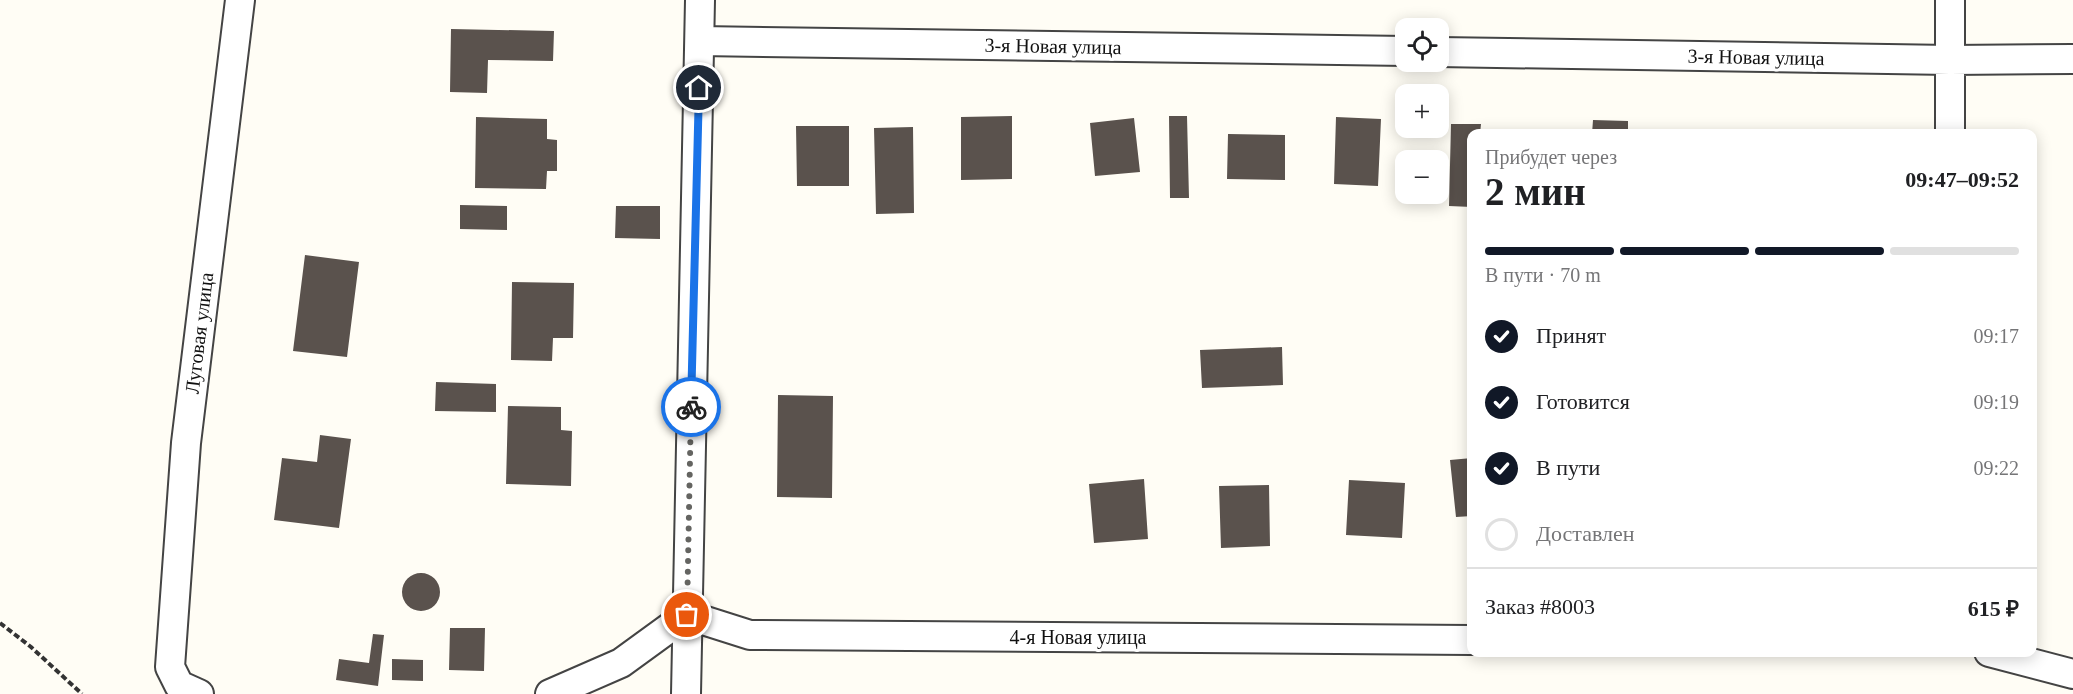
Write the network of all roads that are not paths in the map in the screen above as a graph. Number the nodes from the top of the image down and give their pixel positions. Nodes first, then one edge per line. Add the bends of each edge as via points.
1 (240, 0) edge
2 (700, 0) edge
3 (1950, 0) edge
4 (700, 40) junction
5 (1395, 51) edge
6 (1449, 52) edge
7 (2073, 58) edge
8 (1950, 60) junction
9 (1950, 129) edge
10 (687, 615) junction
11 (1467, 640) edge
12 (2008, 657) edge
13 (2073, 674) edge
14 (200, 694) edge
15 (550, 694) edge
16 (686, 694) edge

1 - 14 street, Луговая улица via 186,443 170,667 180,685
2 - 4 street
3 - 8 street
4 - 5 street, 3-я Новая улица
4 - 10 street
6 - 8 street, 3-я Новая улица
7 - 8 street, 3-я Новая улица
8 - 9 street
10 - 11 street, 4-я Новая улица via 750,635
10 - 15 street via 621,663
10 - 16 street
12 - 13 street

